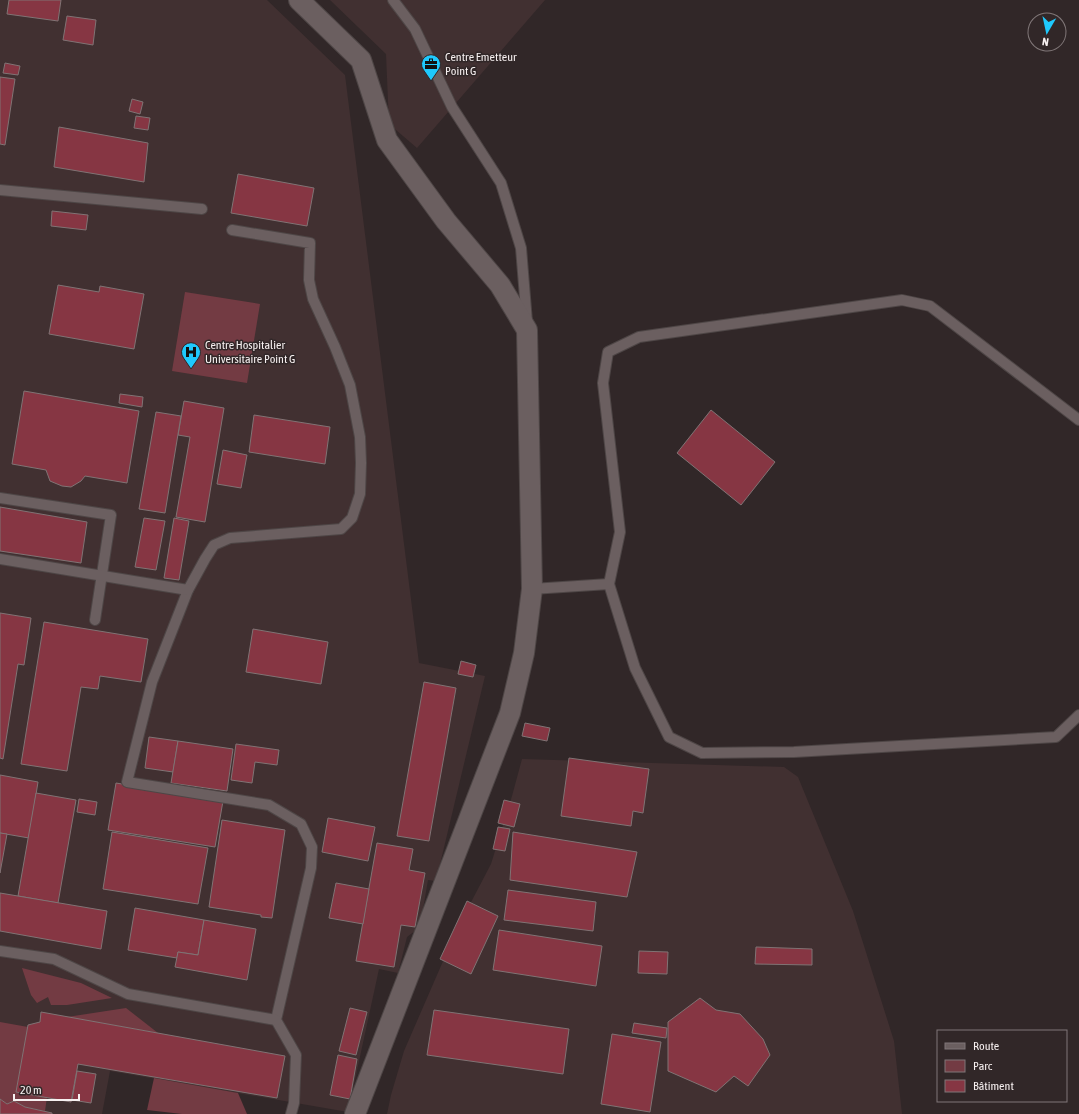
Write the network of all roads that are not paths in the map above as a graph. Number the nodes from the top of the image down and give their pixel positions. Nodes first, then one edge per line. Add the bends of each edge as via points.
1 (299, 0) edge
2 (393, 0) edge
3 (0, 190) edge
4 (202, 209) dead end
5 (232, 230) dead end
6 (528, 330) junction
7 (1079, 420) edge
8 (0, 498) edge
9 (0, 560) edge
10 (101, 576) junction
11 (609, 584) junction
12 (532, 589) junction
13 (188, 590) junction
14 (95, 620) dead end
15 (1079, 715) edge
16 (0, 951) edge
17 (276, 1020) junction
18 (291, 1114) edge
19 (355, 1114) edge

1 - 6 street via 361,60 387,140 446,221 500,286
2 - 6 lane via 416,29 452,107 501,183 521,248
3 - 4 lane
5 - 13 lane via 310,243 309,280 313,299 352,392 360,437 360,494 352,518 341,529 230,538 214,545
6 - 12 street
7 - 11 lane via 930,306 902,300 639,337 608,352 603,383 620,532
8 - 10 lane via 111,515
9 - 10 lane
10 - 13 lane
10 - 14 lane
11 - 12 lane
11 - 15 lane via 635,668 668,737 702,753 794,752 1056,737
12 - 19 street via 524,653 510,713
13 - 17 lane via 152,682 127,782 269,805 301,824 312,847 311,868
16 - 17 lane via 54,960 128,994
17 - 18 lane via 296,1055 294,1103

